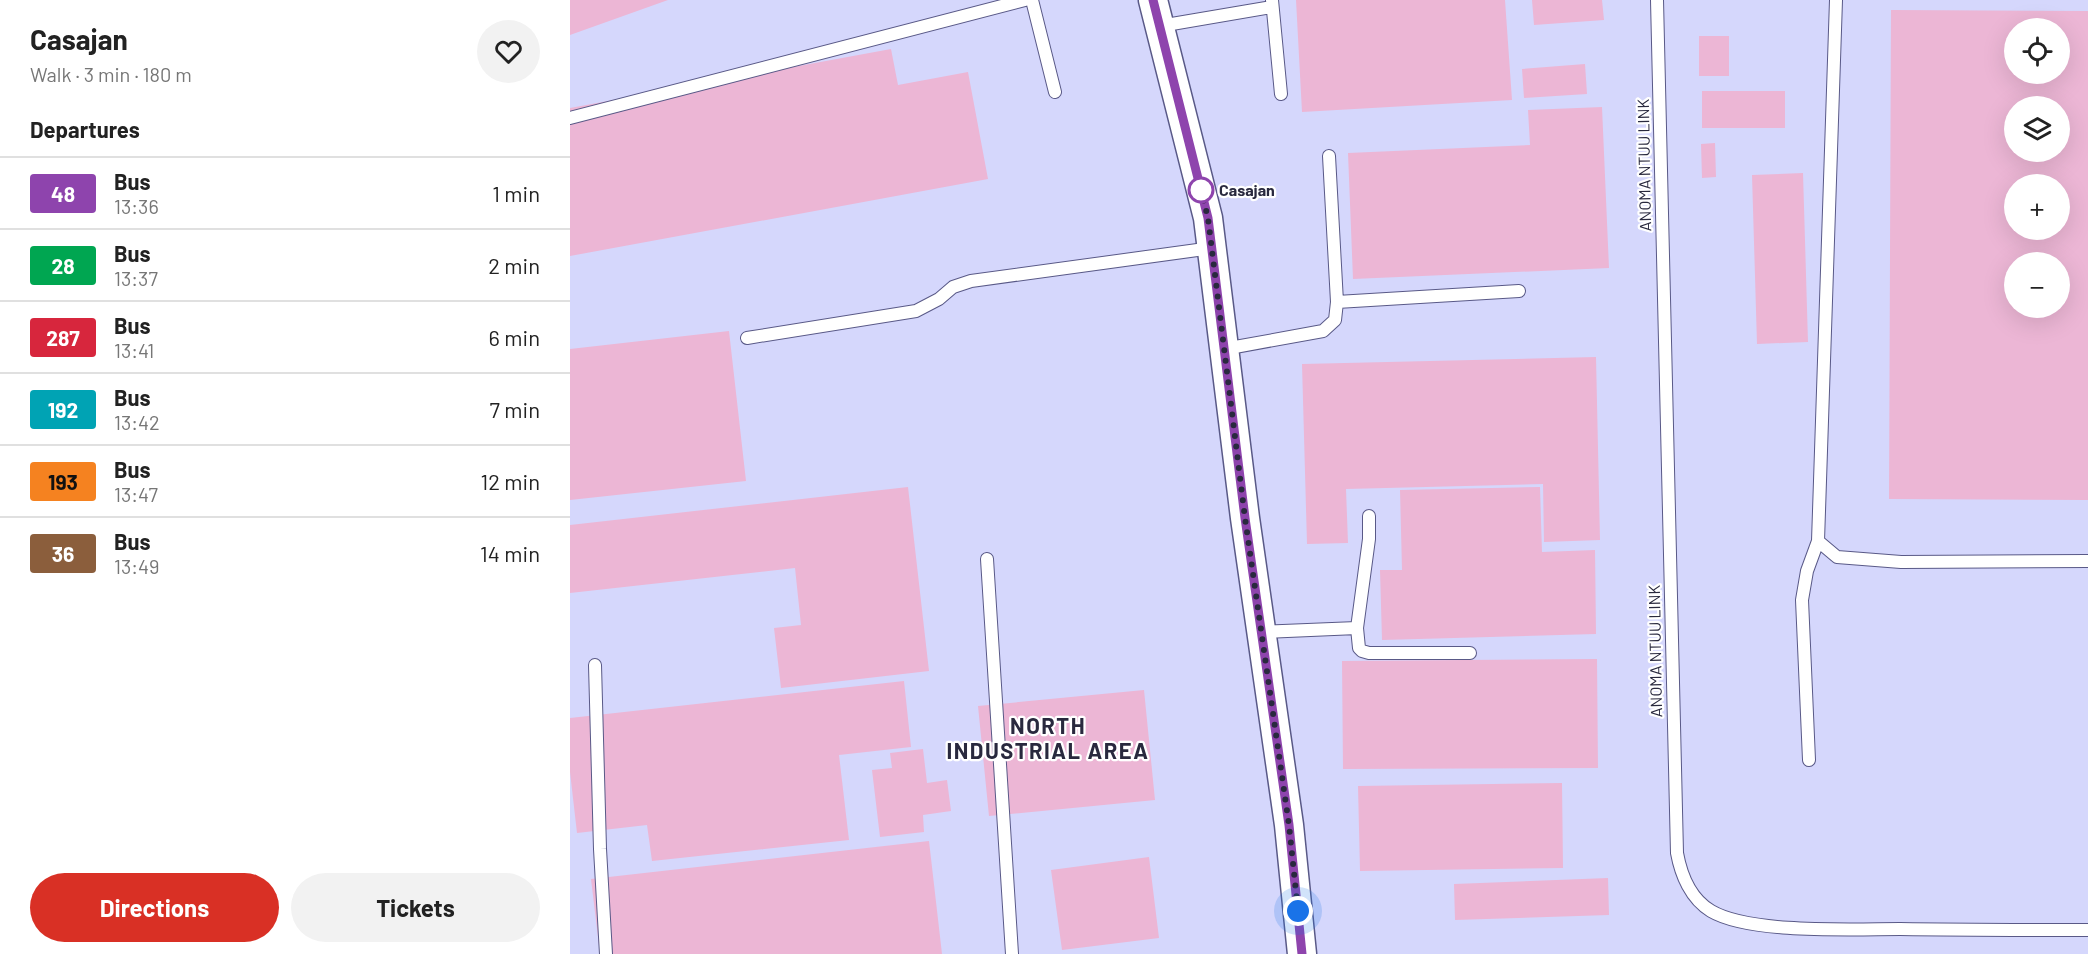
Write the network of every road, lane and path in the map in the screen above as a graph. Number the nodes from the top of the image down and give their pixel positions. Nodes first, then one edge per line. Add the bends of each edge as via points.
1 (1025, 0) edge
2 (1032, 0) edge
3 (1657, 0) edge
4 (1836, 0) edge
5 (1272, 3) edge
6 (1157, 13) edge
7 (1055, 92) dead end
8 (1281, 94) dead end
9 (570, 118) edge
10 (1329, 156) dead end
11 (1212, 248) junction
12 (1519, 291) dead end
13 (1337, 302) junction
14 (747, 338) dead end
15 (1224, 350) junction
16 (1369, 516) dead end
17 (1818, 541) junction
18 (987, 559) dead end
19 (2088, 561) edge
20 (1358, 628) junction
21 (1261, 632) junction
22 (1470, 653) dead end
23 (595, 665) dead end
24 (1809, 760) dead end
25 (2088, 930) edge
26 (606, 954) edge
27 (1012, 954) edge
28 (1302, 954) edge

1 - 9 lane
2 - 7 lane
3 - 25 lane, ANOMA NTUU LINK via 1677,853 1685,880 1693,894 1712,911 1760,925
4 - 17 lane
5 - 6 lane
5 - 8 lane
6 - 11 street
10 - 13 lane
11 - 14 lane via 971,281 953,287 916,310
11 - 15 street
12 - 13 lane
13 - 15 lane via 1335,320 1323,331
15 - 21 street
16 - 20 lane
17 - 19 lane via 1837,557 1901,562
17 - 24 lane via 1802,600
18 - 27 lane
20 - 21 lane
20 - 22 lane via 1359,648 1369,653
21 - 28 street via 1289,825
23 - 26 lane

